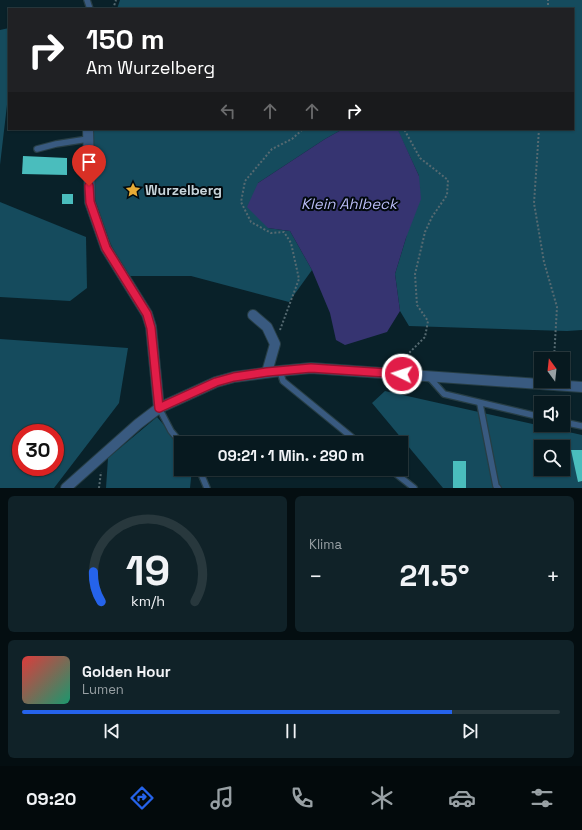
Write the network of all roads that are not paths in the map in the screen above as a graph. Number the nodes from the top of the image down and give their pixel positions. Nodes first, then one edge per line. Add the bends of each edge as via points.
1 (88, 134) edge
2 (37, 149) dead end
3 (253, 315) dead end
4 (280, 370) junction
5 (267, 372) junction
6 (428, 376) junction
7 (582, 387) edge
8 (480, 404) junction
9 (159, 408) junction
10 (534, 416) edge
11 (570, 423) edge
12 (582, 426) edge
13 (175, 436) edge
14 (350, 436) edge
15 (202, 476) edge
16 (399, 476) edge
17 (66, 488) edge
18 (207, 488) edge
19 (414, 488) edge
20 (498, 488) edge

1 - 2 lane
1 - 9 street via 90,202 106,248 147,314 151,328
3 - 5 street via 267,327 274,344
4 - 5 street
4 - 6 street via 311,368
4 - 14 lane via 283,381
5 - 9 street via 216,382
6 - 7 street
6 - 8 lane via 444,394
8 - 10 lane
8 - 20 lane
9 - 13 lane
9 - 17 street
11 - 12 lane
15 - 18 lane
16 - 19 lane

